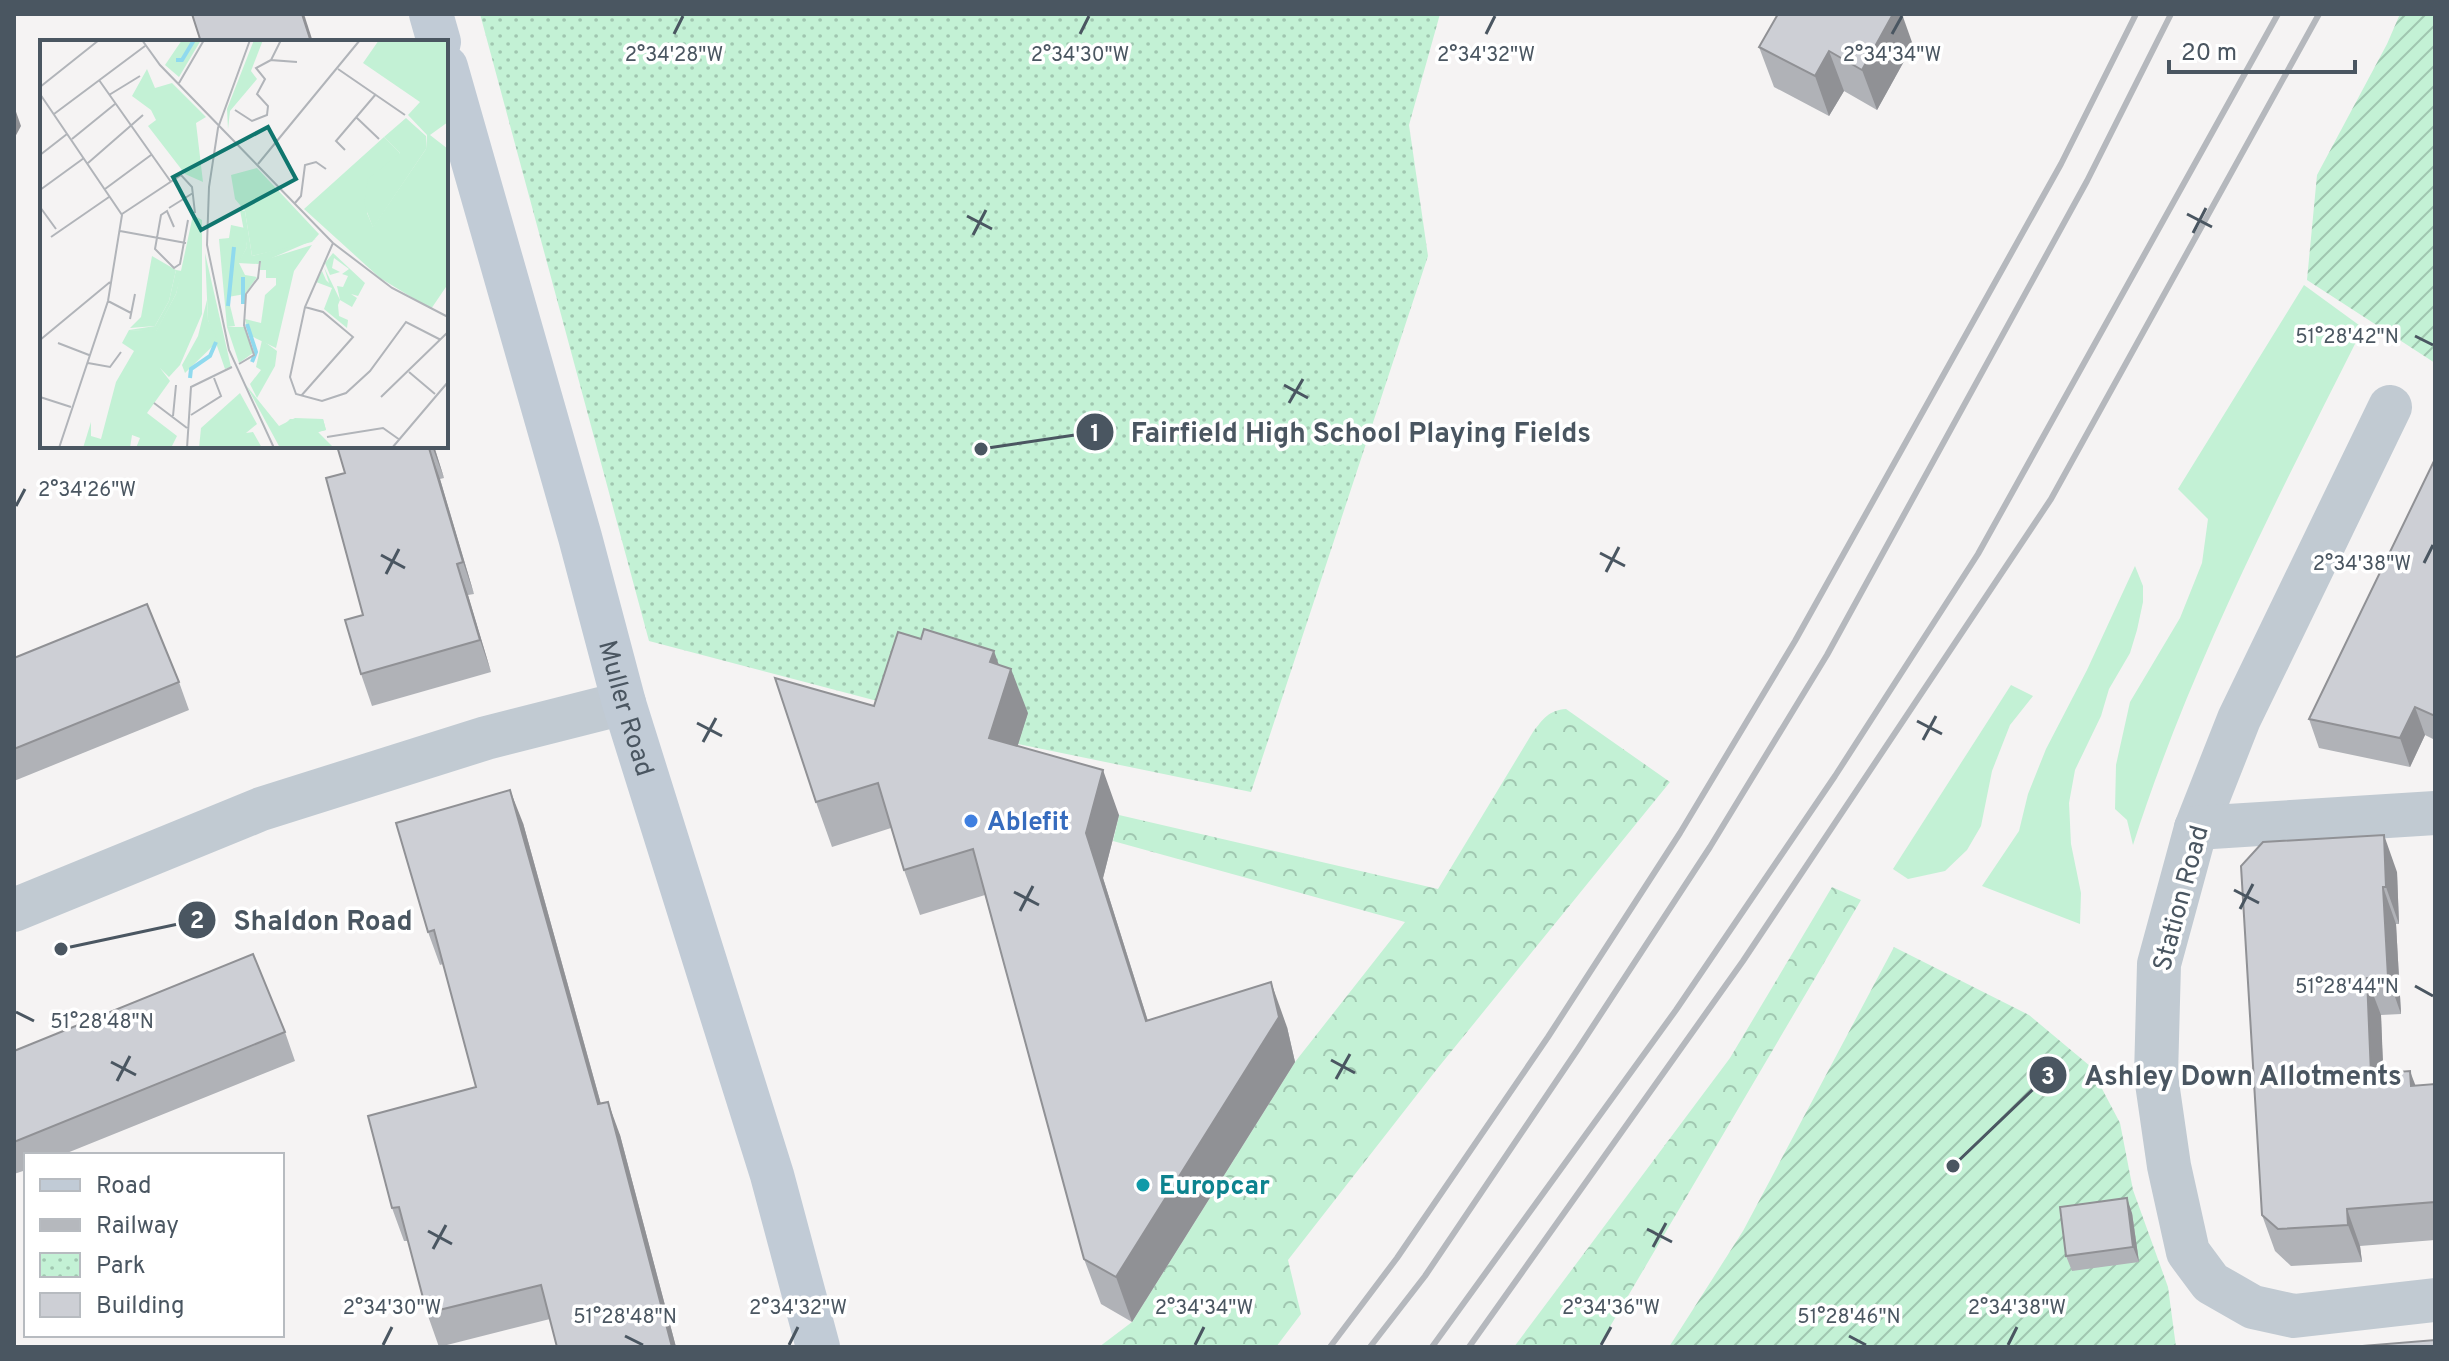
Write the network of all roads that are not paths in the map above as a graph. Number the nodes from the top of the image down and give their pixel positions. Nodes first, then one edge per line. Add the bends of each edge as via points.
1 (431, 14) edge
2 (438, 40) edge
3 (448, 74) edge
4 (2390, 407) dead end
5 (624, 703) junction
6 (2435, 813) edge
7 (2196, 828) junction
8 (14, 910) edge
9 (2435, 1300) edge
10 (818, 1347) edge

1 - 2 main road
3 - 5 main road, Muller Road
4 - 7 street, Station Road via 2239,719
5 - 8 street via 486,738 261,809
5 - 10 main road, Muller Road via 772,1175
6 - 7 street
7 - 9 street, Station Road via 2164,941 2157,1007 2156,1076 2188,1252 2211,1283 2253,1307 2294,1316

